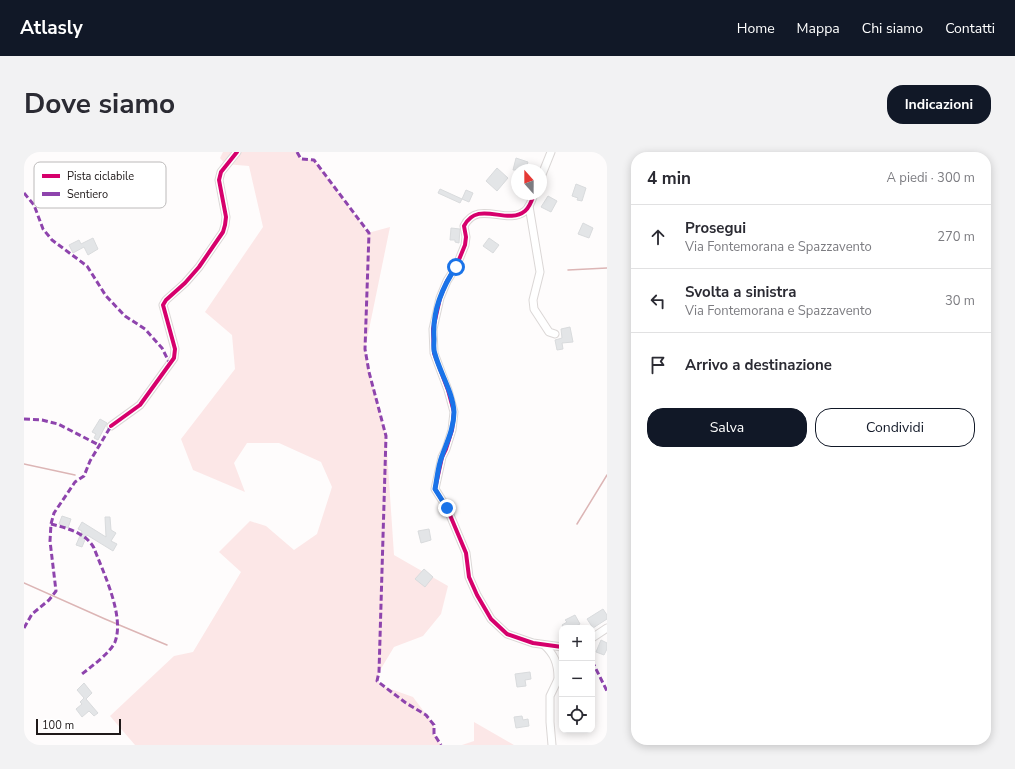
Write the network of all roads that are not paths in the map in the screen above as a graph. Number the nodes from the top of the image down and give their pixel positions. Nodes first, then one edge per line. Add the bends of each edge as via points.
1 (237, 152) edge
2 (551, 152) edge
3 (546, 164) edge
4 (532, 200) edge
5 (529, 206) junction
6 (555, 334) dead end
7 (111, 426) dead end
8 (607, 628) edge
9 (595, 636) edge
10 (543, 645) junction
11 (559, 647) edge
12 (558, 678) joint
13 (552, 745) edge

1 - 7 street via 221,172 219,180 226,217 223,232 199,266 163,305 175,349 174,358 140,405
2 - 3 street
4 - 5 street
5 - 6 street via 540,272 533,300 534,309 549,332
5 - 10 street via 518,215 479,213 468,221 464,226 464,249 440,298 433,329 434,353 454,412 452,430 442,457 435,489 447,508 466,553 469,577 491,619 507,634
8 - 9 street
10 - 11 street
10 - 12 street via 551,651 556,661
12 - 13 street via 550,696

